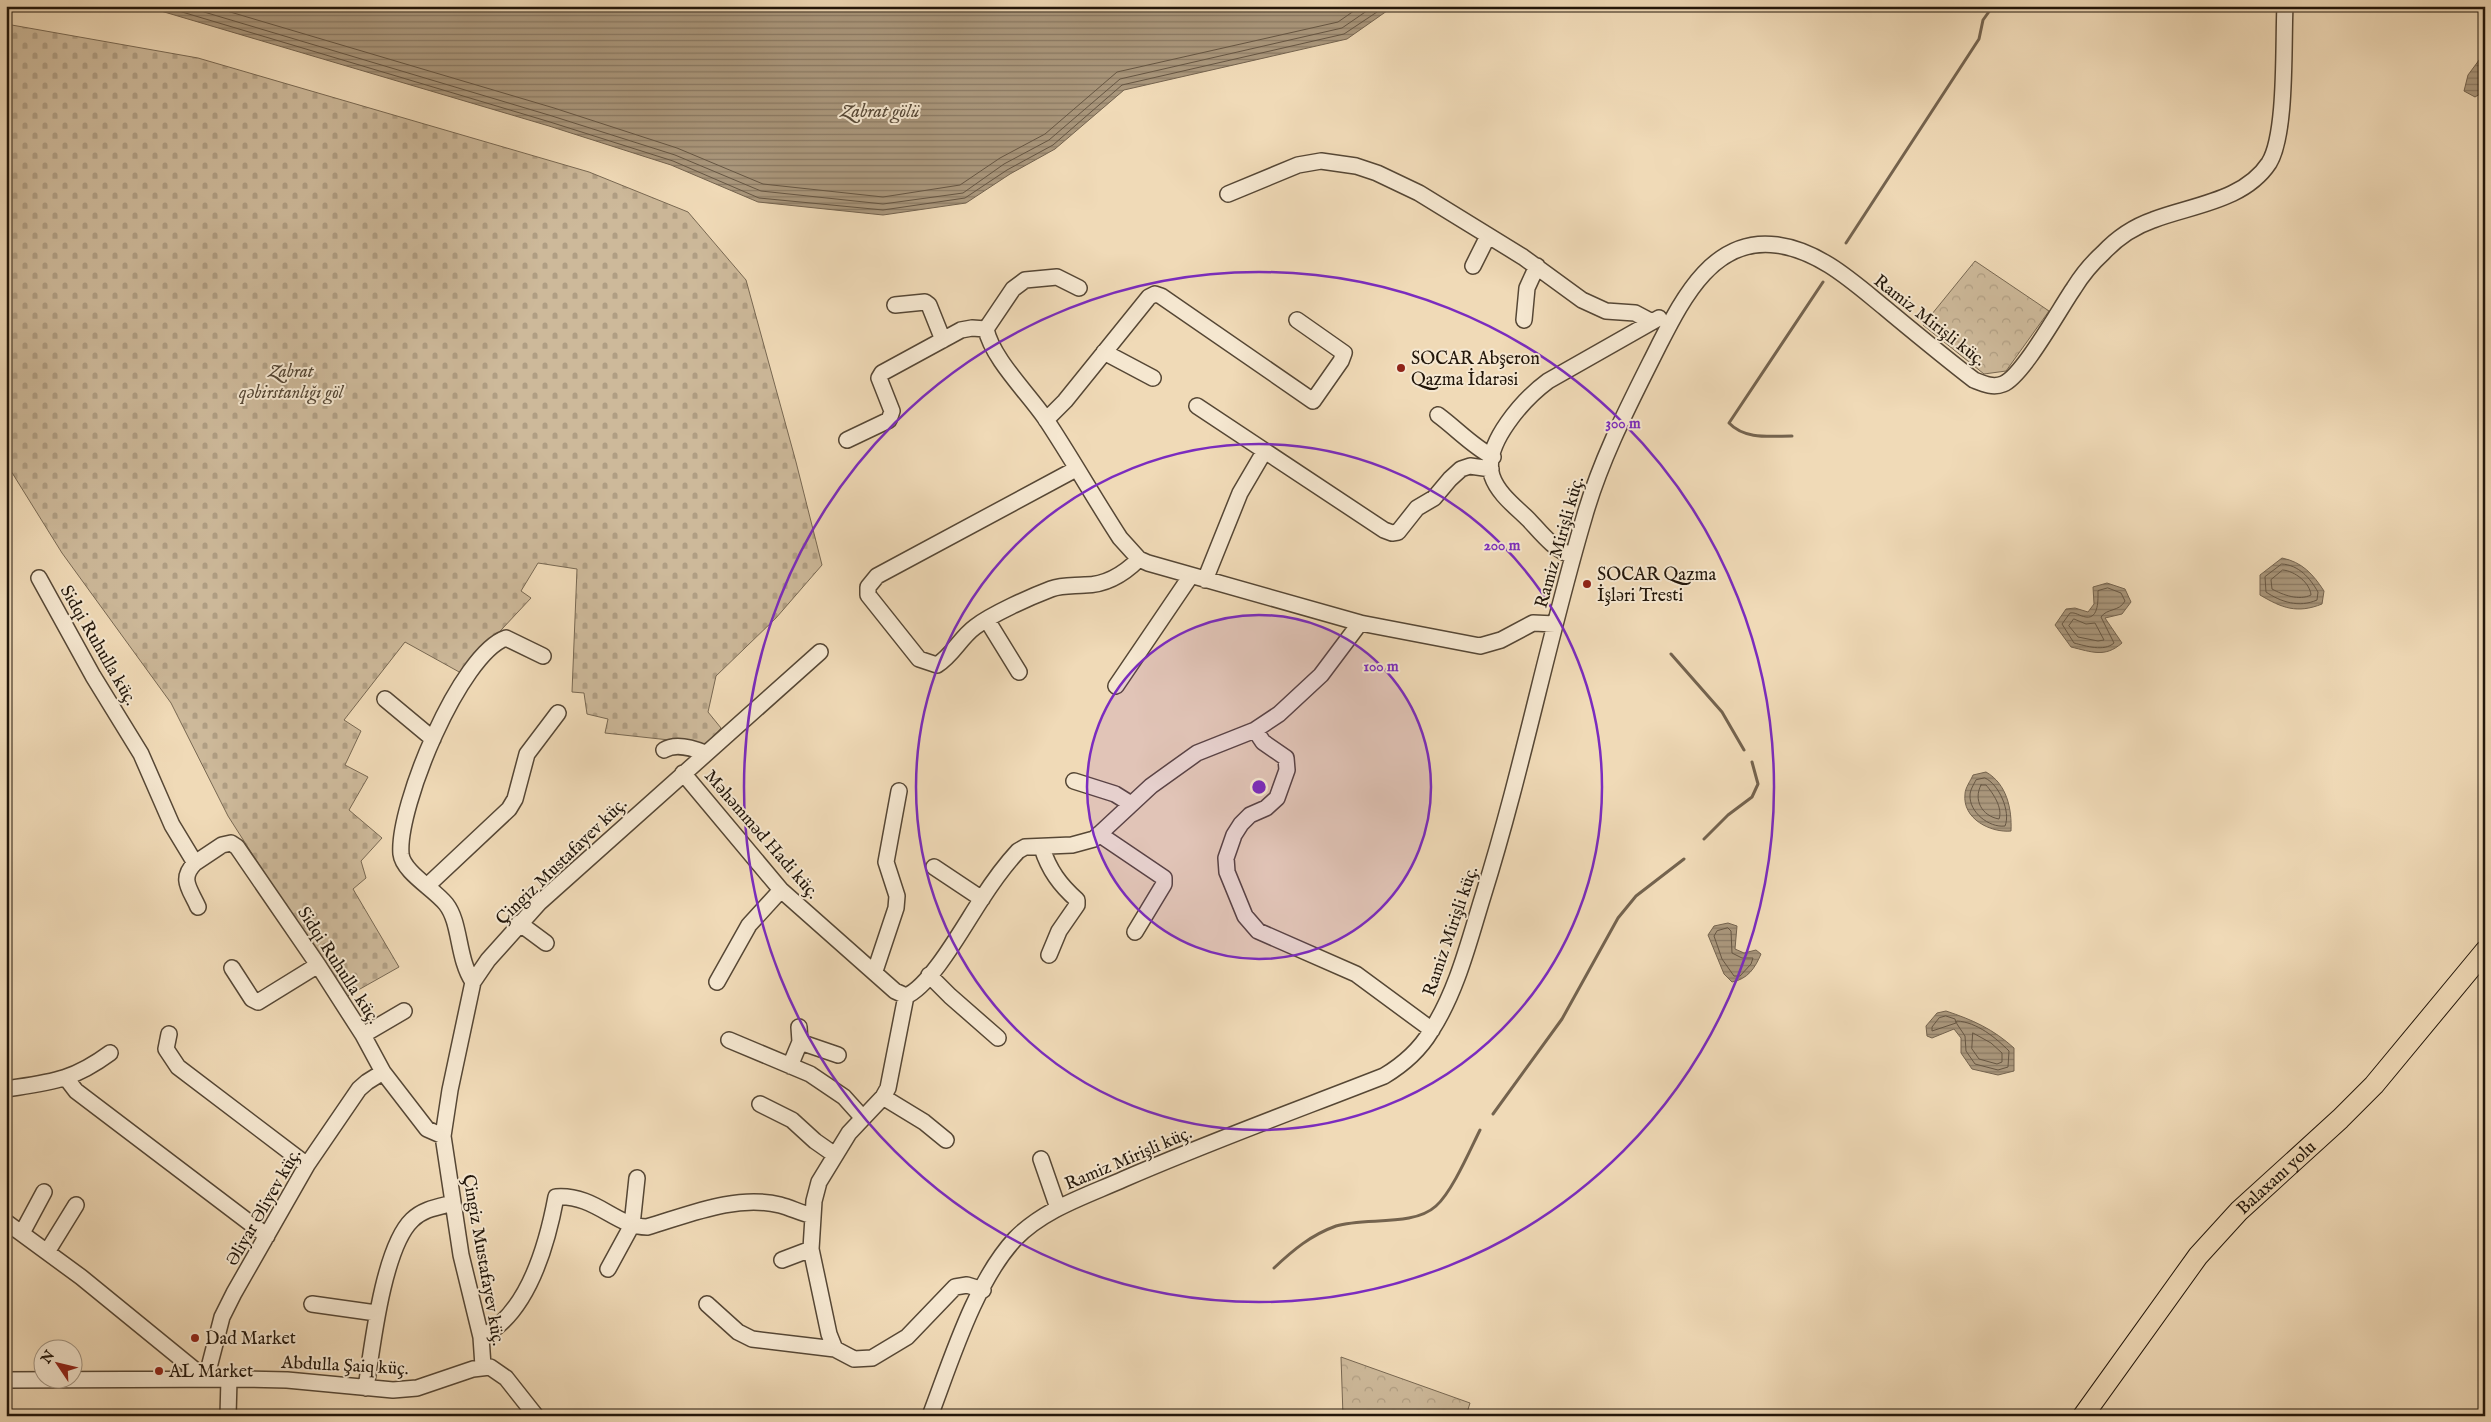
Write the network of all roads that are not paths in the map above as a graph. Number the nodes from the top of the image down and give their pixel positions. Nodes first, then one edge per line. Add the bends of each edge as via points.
1 (2285, 6) edge
2 (1228, 194) dead end
3 (1488, 236) junction
4 (1473, 266) dead end
5 (1537, 266) junction
6 (1079, 288) dead end
7 (895, 305) dead end
8 (1678, 308) junction
9 (1297, 320) dead end
10 (1524, 320) dead end
11 (1652, 322) junction
12 (986, 330) junction
13 (943, 340) junction
14 (1104, 352) junction
15 (1153, 378) dead end
16 (1197, 406) dead end
17 (1438, 415) dead end
18 (1046, 420) junction
19 (847, 440) dead end
20 (1264, 452) junction
21 (1492, 463) junction
22 (1076, 470) junction
23 (1573, 556) junction
24 (1139, 559) junction
25 (38, 578) dead end
26 (1198, 578) junction
27 (987, 620) junction
28 (1360, 623) junction
29 (1555, 624) junction
30 (820, 652) dead end
31 (543, 656) dead end
32 (1019, 672) dead end
33 (1116, 686) dead end
34 (385, 699) dead end
35 (558, 713) dead end
36 (1255, 730) junction
37 (433, 739) junction
38 (664, 750) dead end
39 (705, 753) junction
40 (683, 773) junction
41 (1074, 781) dead end
42 (899, 791) dead end
43 (1131, 804) junction
44 (1099, 834) junction
45 (1042, 848) junction
46 (195, 863) junction
47 (934, 867) dead end
48 (428, 885) junction
49 (781, 890) junction
50 (982, 898) junction
51 (198, 907) dead end
52 (519, 924) junction
53 (1135, 932) dead end
54 (546, 943) dead end
55 (2485, 951) edge
56 (1049, 955) dead end
57 (318, 965) junction
58 (232, 968) dead end
59 (874, 971) junction
60 (930, 975) junction
61 (474, 982) junction
62 (717, 982) dead end
63 (906, 996) junction
64 (404, 1011) dead end
65 (1432, 1030) junction
66 (169, 1034) dead end
67 (363, 1035) junction
68 (998, 1038) dead end
69 (729, 1040) dead end
70 (110, 1052) dead end
71 (838, 1055) dead end
72 (790, 1066) junction
73 (383, 1072) junction
74 (66, 1078) junction
75 (6, 1089) edge
76 (883, 1096) junction
77 (760, 1104) dead end
78 (862, 1117) junction
79 (443, 1136) junction
80 (946, 1140) dead end
81 (835, 1155) junction
82 (1041, 1160) dead end
83 (307, 1165) junction
84 (637, 1178) dead end
85 (44, 1192) dead end
86 (453, 1202) junction
87 (76, 1205) dead end
88 (1058, 1208) junction
89 (813, 1216) junction
90 (6, 1222) edge
91 (632, 1225) junction
92 (22, 1233) junction
93 (267, 1236) junction
94 (811, 1248) junction
95 (47, 1252) junction
96 (782, 1260) dead end
97 (608, 1268) dead end
98 (982, 1290) junction
99 (312, 1304) dead end
100 (707, 1304) dead end
101 (376, 1313) junction
102 (480, 1337) junction
103 (835, 1349) junction
104 (483, 1366) junction
105 (206, 1379) junction
106 (229, 1379) junction
107 (6, 1380) edge
108 (366, 1388) junction
109 (228, 1416) edge
110 (536, 1416) edge
111 (930, 1416) edge
112 (2082, 1416) edge

1 - 8 street, Ramiz Mirişli küç. via 2280,126 2276,148 2269,162 2245,188 2152,220 2118,238 2088,270 2025,362 2005,384 1994,386 1974,380 1844,276 1812,256 1791,248 1755,245 1732,253 1698,278
2 - 3 street via 1298,165 1336,162 1394,180
3 - 4 street
3 - 5 street
5 - 10 street via 1527,288
5 - 11 street via 1595,307 1622,314 1636,313
6 - 12 street via 1057,277 1025,280 1013,289
7 - 13 street via 925,302
8 - 11 street
8 - 23 street, Ramiz Mirişli küç. via 1609,446
9 - 14 street via 1344,353 1342,361 1313,401 1232,343 1155,294 1149,297
11 - 21 street via 1535,391 1505,426
12 - 13 street via 961,330
12 - 18 street via 995,354
13 - 19 street via 882,374 879,378 892,416
14 - 15 street
14 - 18 street via 1066,401
16 - 20 street
17 - 21 street via 1466,436
18 - 22 street
20 - 21 street via 1392,533 1398,532 1417,508 1439,494 1461,469
20 - 26 street
21 - 23 street via 1499,490 1552,544
22 - 24 street via 1120,538
22 - 27 street via 877,576 868,587 868,595 919,659 937,665 974,628
23 - 29 street, Ramiz Mirişli küç.
24 - 26 street
24 - 27 street via 1117,578 1050,589
25 - 46 street, Sidqi Ruhulla küç. via 141,754 172,825
26 - 28 street
26 - 33 street
27 - 32 street
28 - 29 street via 1480,646 1501,640 1532,623
28 - 36 street via 1301,696
29 - 65 street, Ramiz Mirişli küç. via 1523,757 1491,870 1462,964
30 - 39 street, Çingiz Mustafayev küç.
31 - 37 street via 506,638 496,641 463,681
34 - 37 street
35 - 48 street via 527,754 515,799 509,809
36 - 43 street via 1197,753
36 - 65 street via 1263,742 1286,758 1287,770 1276,798 1241,824 1230,844 1227,872 1245,916 1258,931 1356,974
37 - 48 street via 422,764 402,836 401,855 405,866
38 - 39 street via 674,746
39 - 40 street, Çingiz Mustafayev küç.
40 - 49 street, Məhəmməd Hadi küç.
40 - 52 street, Çingiz Mustafayev küç. via 590,855
41 - 43 street via 1114,794
42 - 59 street via 886,862 898,896
43 - 44 street
44 - 45 street via 1084,843
44 - 53 street via 1164,878 1164,884
45 - 50 street via 1025,847 1018,851
45 - 56 street via 1056,878 1077,900
46 - 51 street via 187,870 186,877
46 - 57 street, Sidqi Ruhulla küç. via 222,845 231,843 237,847
47 - 50 street
48 - 61 street via 450,910 465,970
49 - 59 street, Məhəmməd Hadi küç.
49 - 62 street via 749,925
50 - 60 street
52 - 54 street
52 - 61 street, Çingiz Mustafayev küç.
55 - 112 main road, Balaxanı yolu via 2374,1085 2239,1212 2198,1256
57 - 58 street via 258,1002 252,999
57 - 67 street, Sidqi Ruhulla küç.
59 - 63 street, Məhəmməd Hadi küç. via 895,991
60 - 63 street via 919,988
60 - 68 street
61 - 79 street, Çingiz Mustafayev küç.
63 - 76 street via 892,1072
64 - 67 street
65 - 88 street, Ramiz Mirişli küç. via 1410,1058 1384,1076 1152,1167
66 - 83 street via 166,1049 178,1067
67 - 73 street, Sidqi Ruhulla küç.
69 - 72 street
70 - 74 street via 79,1074
71 - 72 street via 799,1034
72 - 78 street via 830,1086
73 - 79 street, Sidqi Ruhulla küç. via 426,1129
73 - 83 street, Əliyar Əliyev küç. via 360,1089
74 - 75 street
74 - 93 street via 76,1091
76 - 78 street
76 - 80 street
77 - 81 street via 792,1120 815,1142
78 - 81 street
79 - 86 street, Çingiz Mustafayev küç.
81 - 89 street via 819,1182
82 - 88 street
83 - 93 street, Əliyar Əliyev küç.
84 - 91 street
85 - 92 street
86 - 101 street via 421,1212 410,1221 396,1245
86 - 102 street, Çingiz Mustafayev küç. via 465,1279
87 - 95 street
88 - 98 street, Ramiz Mirişli küç. via 1039,1219 1015,1240
89 - 91 street via 780,1205 739,1204 647,1228
89 - 94 street
90 - 92 street
91 - 97 street
91 - 102 street via 600,1206 570,1196 556,1197 533,1276 506,1320
92 - 95 street
93 - 105 street, Əliyar Əliyev küç. via 222,1317
94 - 96 street
94 - 103 street
95 - 105 street
98 - 103 street via 967,1285 955,1287 907,1337 872,1358 854,1359
98 - 111 street, Ramiz Mirişli küç.
99 - 101 street
100 - 103 street via 738,1332 752,1339
101 - 108 street
102 - 104 street, Çingiz Mustafayev küç.
104 - 108 street, Abdulla Şaiq küç. via 417,1388
104 - 110 street via 501,1372
105 - 106 street, Abdulla Şaiq küç.
105 - 107 street, Abdulla Şaiq küç.
106 - 108 street, Abdulla Şaiq küç. via 287,1380
106 - 109 street

